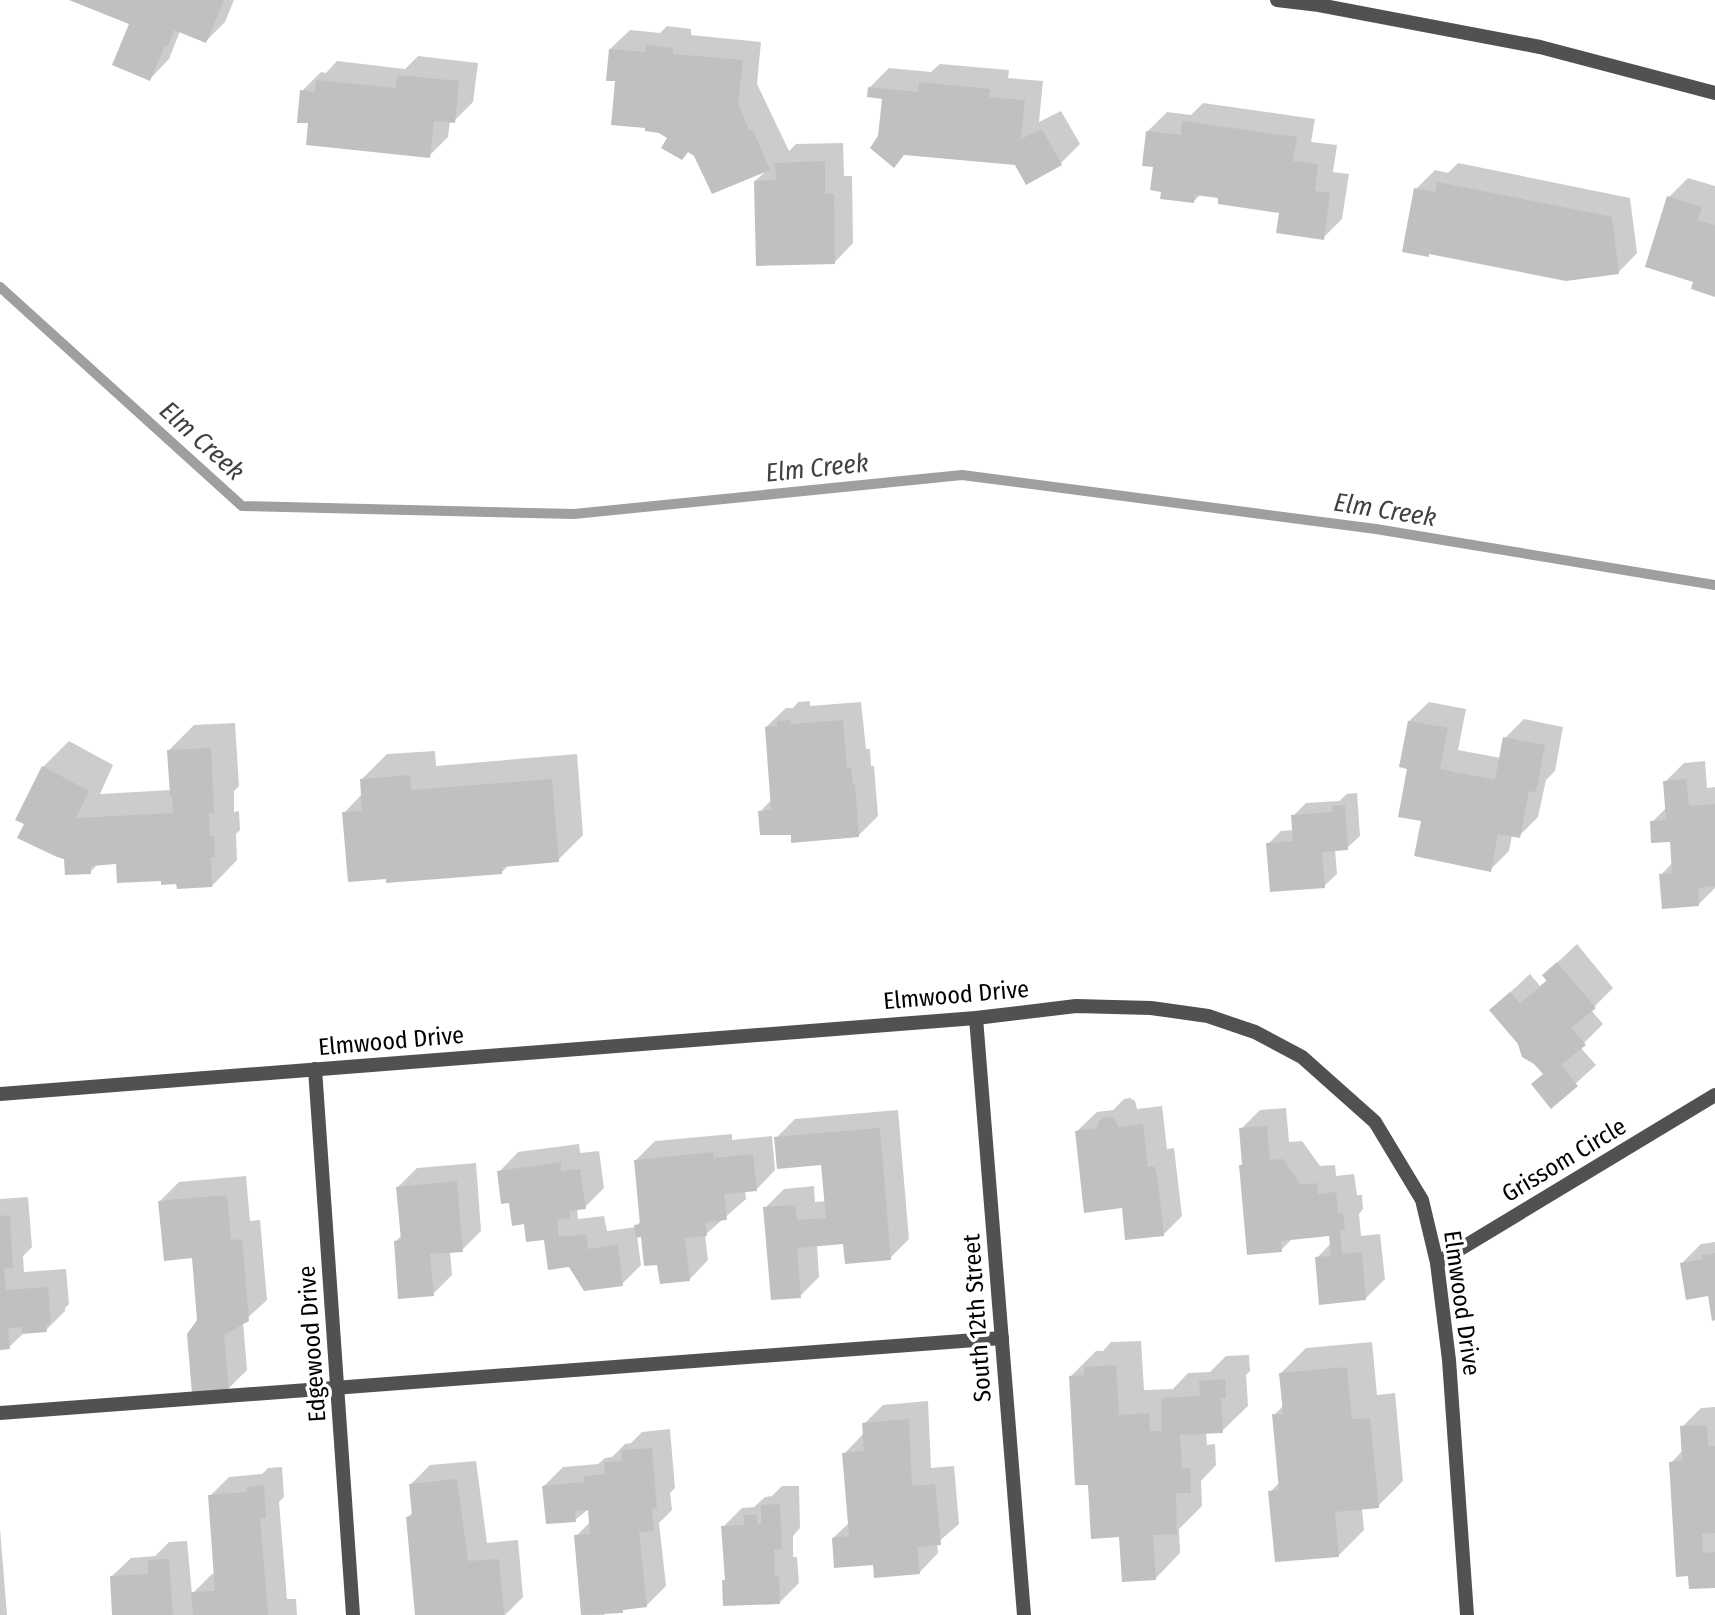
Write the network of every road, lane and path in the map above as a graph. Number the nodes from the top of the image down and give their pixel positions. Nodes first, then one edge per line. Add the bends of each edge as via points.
1 (1277, 0) edge
2 (1320, 3) edge
3 (1715, 93) edge
4 (976, 1018) junction
5 (316, 1069) junction
6 (0, 1094) edge
7 (1715, 1095) edge
8 (1437, 1264) junction
9 (1002, 1338) junction
10 (337, 1389) junction
11 (0, 1413) edge
12 (353, 1615) edge
13 (1024, 1615) edge
14 (1467, 1615) edge

1 - 2 street
2 - 3 street via 1540,47
4 - 5 street, Elmwood Drive
4 - 8 street, Elmwood Drive via 1076,1006 1151,1008 1208,1016 1255,1032 1302,1057 1375,1122 1422,1200
4 - 9 street, South 12th Street
5 - 6 street, Elmwood Drive
5 - 10 street, Edgewood Drive
7 - 8 street, Grissom Circle
8 - 14 street, Elmwood Drive via 1450,1360
9 - 10 street
9 - 13 street, South 12th Street
10 - 11 street
10 - 12 street, Edgewood Drive

